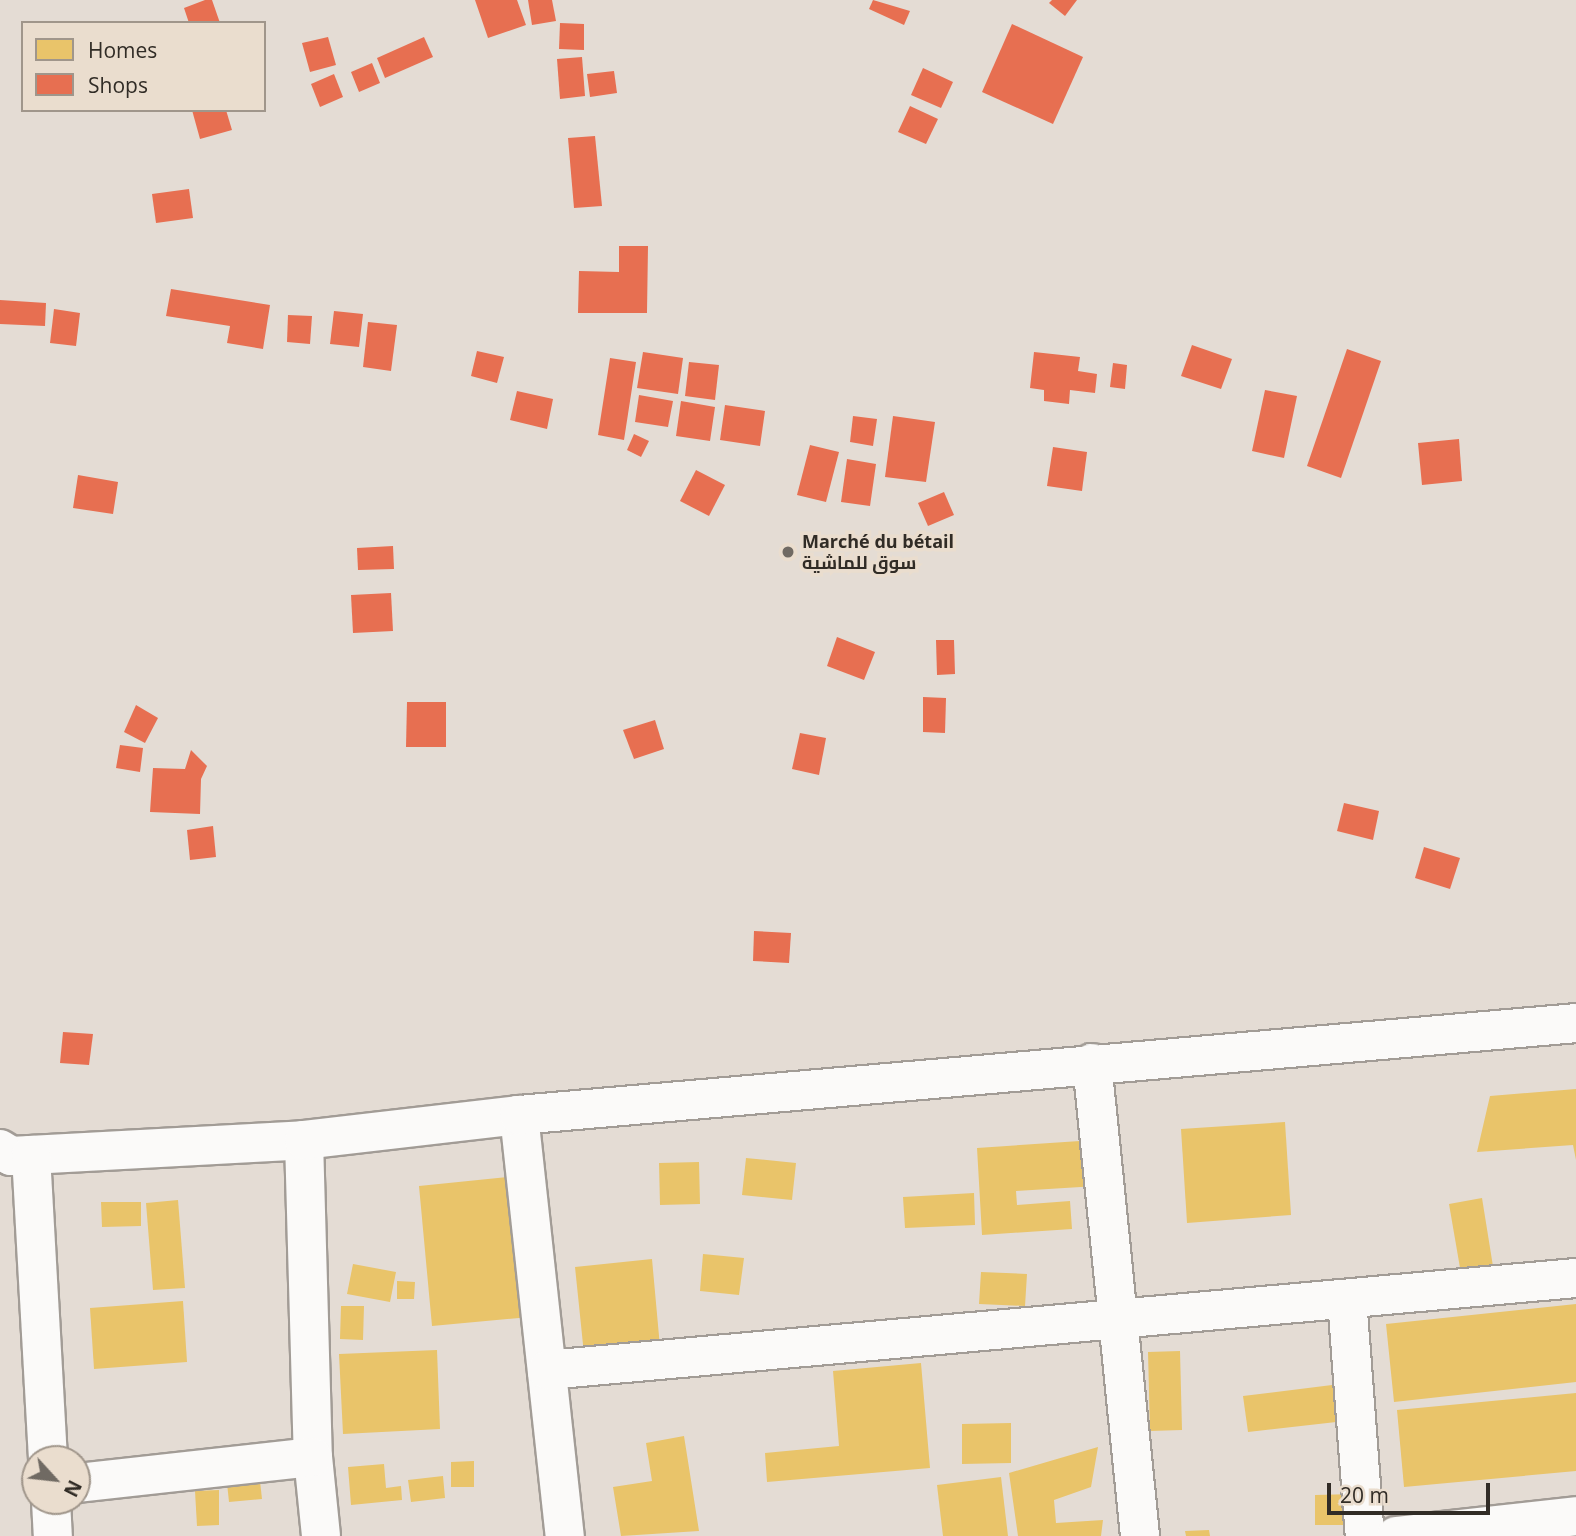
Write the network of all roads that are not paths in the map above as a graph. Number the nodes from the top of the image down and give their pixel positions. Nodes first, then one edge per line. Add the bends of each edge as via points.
1 (1576, 1023) edge
2 (1092, 1063) junction
3 (519, 1115) junction
4 (304, 1140) junction
5 (10, 1156) edge
6 (1576, 1278) edge
7 (1347, 1299) junction
8 (1118, 1319) junction
9 (547, 1370) junction
10 (46, 1445) edge
11 (313, 1457) junction
12 (91, 1481) edge
13 (52, 1515) edge
14 (1576, 1516) edge
15 (53, 1536) edge
16 (321, 1536) edge
17 (565, 1536) edge
18 (1140, 1536) edge
19 (1365, 1536) edge
20 (1396, 1536) edge

1 - 2 street
2 - 3 street
2 - 8 street
3 - 4 street
3 - 9 street
4 - 5 street
4 - 11 street
5 - 10 street
6 - 7 street
7 - 8 street
7 - 19 street
8 - 9 street
8 - 18 street
9 - 17 street
11 - 12 street
11 - 16 street
13 - 15 street
14 - 20 street

